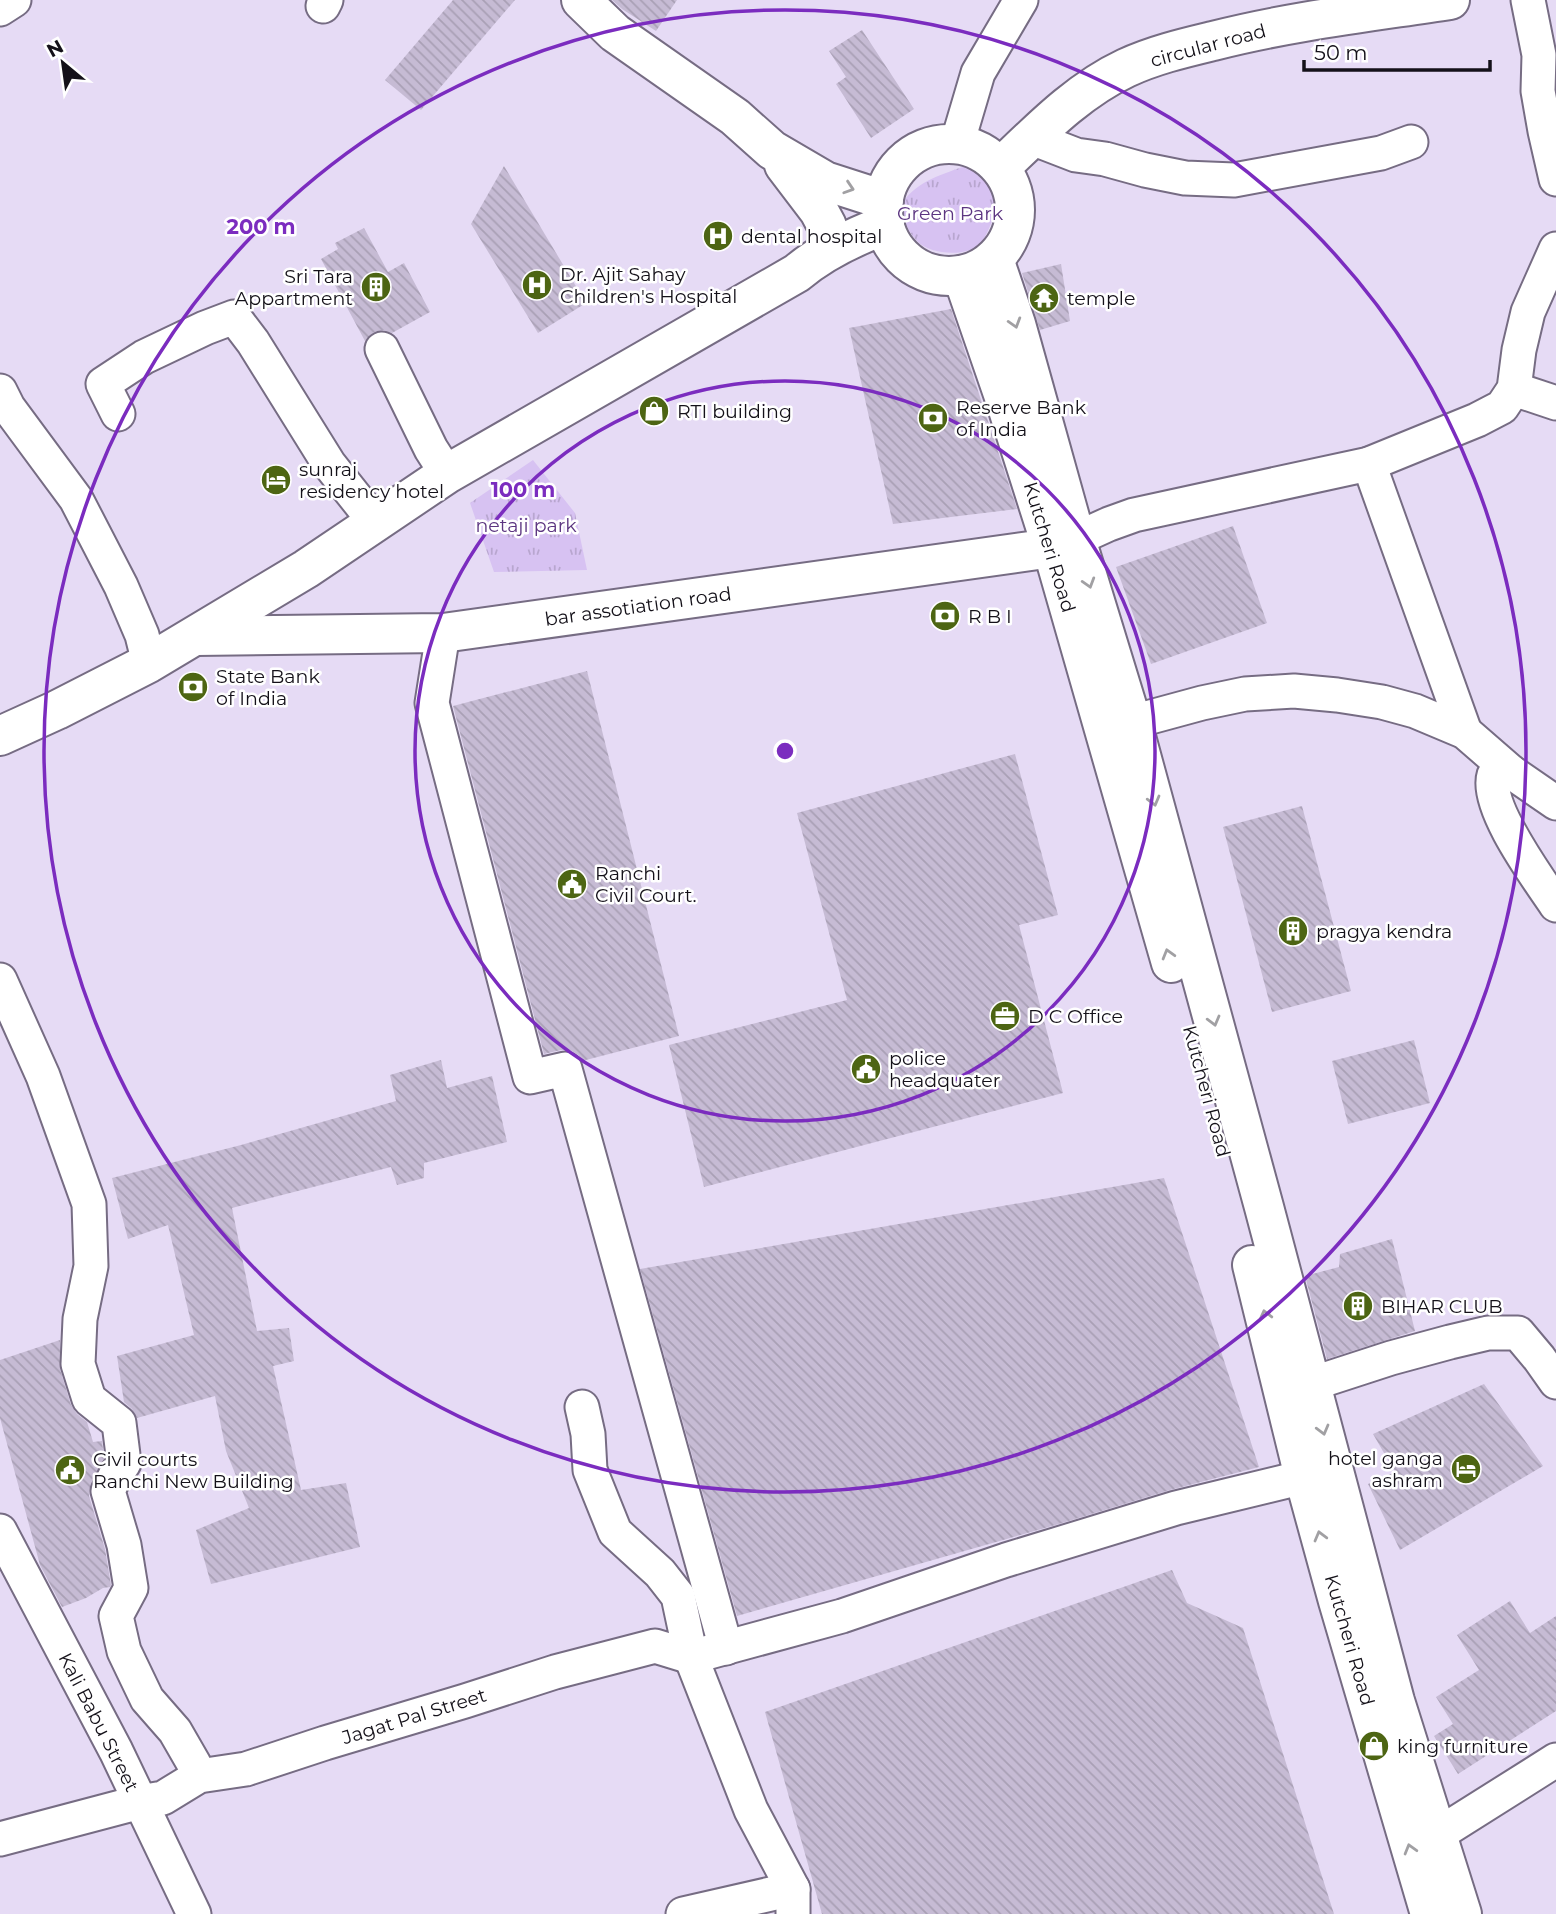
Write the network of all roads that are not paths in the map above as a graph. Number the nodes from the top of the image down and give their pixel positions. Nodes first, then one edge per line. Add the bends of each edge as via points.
1 (14, 0) edge
2 (581, 0) edge
3 (1021, 0) edge
4 (1450, 0) edge
5 (1528, 0) edge
6 (0, 9) edge
7 (1032, 138) junction
8 (1411, 142) dead end
9 (957, 144) junction
10 (772, 150) junction
11 (1001, 167) junction
12 (1556, 179) edge
13 (884, 213) junction
14 (1556, 249) edge
15 (827, 250) junction
16 (978, 267) junction
17 (382, 349) dead end
18 (1514, 389) junction
19 (0, 391) edge
20 (1556, 403) edge
21 (118, 414) dead end
22 (1369, 464) junction
23 (447, 474) junction
24 (375, 523) junction
25 (1064, 544) junction
26 (443, 632) junction
27 (196, 636) junction
28 (149, 663) junction
29 (1132, 722) junction
30 (1465, 732) junction
31 (0, 736) edge
32 (1511, 772) junction
33 (1556, 803) edge
34 (1556, 905) edge
35 (0, 980) edge
36 (1556, 1381) edge
37 (1311, 1384) junction
38 (582, 1407) dead end
39 (1318, 1471) junction
40 (0, 1531) edge
41 (726, 1648) junction
42 (691, 1657) junction
43 (1554, 1764) edge
44 (199, 1776) junction
45 (140, 1802) junction
46 (1437, 1835) junction
47 (0, 1839) edge
48 (793, 1902) edge
49 (194, 1914) edge
50 (683, 1914) edge
51 (1430, 1914) edge
52 (1462, 1914) edge

1 - 6 street
2 - 10 main road via 615,33 735,117
3 - 9 street via 978,73
4 - 7 main road, circular road via 1254,31 1174,50 1126,68 1086,91
5 - 12 street via 1539,55 1538,92
7 - 8 street via 1076,155 1144,170 1234,180 1381,153
7 - 11 main road, circular road
9 - 11 main road via 981,151
9 - 13 main road via 932,146 909,157 892,176
10 -> 13 main road
10 - 15 main road via 819,211 827,226
11 - 16 main road via 1013,189 1016,214 1009,239
13 - 15 main road via 861,234
13 - 16 main road via 895,248 913,265 937,275
14 - 18 street via 1528,312
15 - 23 main road via 797,273
16 - 25 main road, Kutcheri Road via 1003,394
17 - 23 street
18 - 20 street
18 - 22 street via 1502,407 1477,420
19 - 28 street via 76,499 121,586
21 - 24 street via 103,384 144,357 234,317 330,464
22 - 25 street via 1135,514
22 - 30 street
23 - 24 main road
24 - 27 main road
25 - 26 main road, bar assotiation road
25 -> 29 main road
39 -> 25 main road, Kutcheri Road via 1281,1378
26 - 27 main road, bar assotiation road
26 - 41 street via 432,704 530,1077 565,1069
27 - 28 main road
28 - 31 main road
29 - 30 street via 1245,694 1294,691 1382,702
29 -> 37 main road
30 - 32 street
32 - 33 street
32 - 34 street via 1494,775 1498,804 1514,844
35 - 44 street via 43,1076 89,1203 91,1266 80,1319 78,1364 89,1399 119,1423 124,1463 108,1491 131,1588 117,1616 124,1651 147,1699 175,1731
36 - 37 street via 1518,1333 1488,1333
37 -> 39 main road
38 - 42 street via 590,1470 615,1532 678,1596
39 - 41 street via 1176,1507 842,1616
39 - 46 main road
51 -> 39 main road, Kutcheri Road via 1338,1601
40 - 45 street, Kali Babu Street
41 - 42 street
42 - 44 street, Jagat Pal Street via 655,1646 555,1672 246,1769
42 - 48 street
43 - 46 street
44 - 45 street, Jagat Pal Street via 163,1798
45 - 47 street, Jagat Pal Street
45 - 49 street, Kali Babu Street
46 - 52 main road
48 - 50 street

